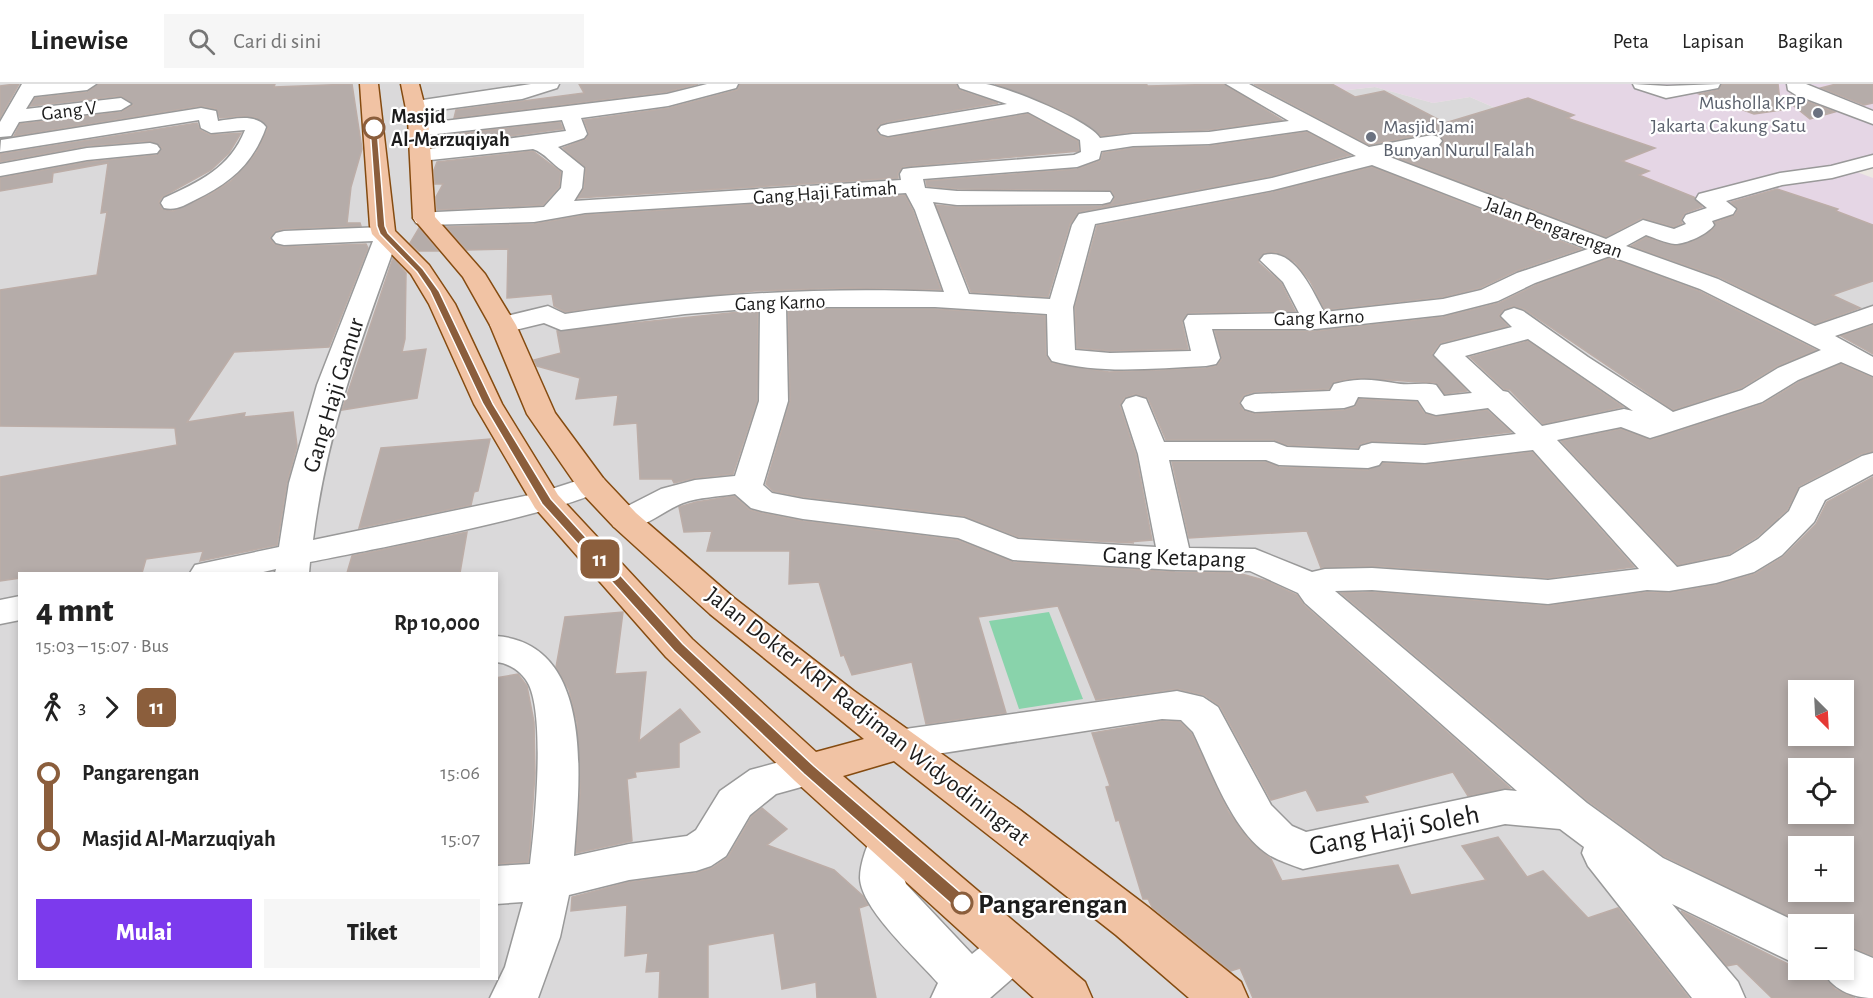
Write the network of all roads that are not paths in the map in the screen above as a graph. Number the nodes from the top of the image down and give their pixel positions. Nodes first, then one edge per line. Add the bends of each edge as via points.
1 (87, 84) edge
2 (369, 84) edge
3 (550, 84) edge
4 (729, 84) edge
5 (967, 84) edge
6 (1235, 84) edge
7 (1642, 84) edge
8 (1711, 84) edge
9 (1797, 84) edge
10 (27, 92) edge
11 (126, 103) dead end
12 (1029, 105) junction
13 (1873, 105) edge
14 (6, 110) edge
15 (1853, 110) junction
16 (570, 114) junction
17 (1873, 118) edge
18 (416, 119) edge
19 (1307, 124) junction
20 (1432, 141) dead end
21 (538, 144) junction
22 (1, 148) edge
23 (150, 149) dead end
24 (1088, 153) junction
25 (1370, 156) junction
26 (1873, 161) edge
27 (0, 170) edge
28 (914, 184) junction
29 (172, 204) dead end
30 (1102, 206) junction
31 (551, 212) junction
32 (424, 218) junction
33 (385, 235) junction
34 (284, 238) dead end
35 (1612, 248) junction
36 (1272, 261) dead end
37 (1489, 296) junction
38 (774, 300) junction
39 (959, 300) junction
40 (1060, 307) junction
41 (1873, 314) edge
42 (1316, 321) junction
43 (503, 325) junction
44 (1532, 330) junction
45 (1813, 335) junction
46 (1843, 351) junction
47 (1873, 368) edge
48 (1498, 398) junction
49 (1255, 403) dead end
50 (1136, 405) dead end
51 (1671, 424) junction
52 (1540, 440) junction
53 (1152, 451) junction
54 (1873, 462) edge
55 (591, 485) junction
56 (747, 487) junction
57 (546, 501) junction
58 (625, 520) junction
59 (1175, 559) junction
60 (293, 565) edge
61 (218, 572) edge
62 (1669, 580) junction
63 (1310, 585) junction
64 (18, 608) edge
65 (0, 612) edge
66 (498, 649) edge
67 (898, 745) junction
68 (809, 770) junction
69 (1572, 815) junction
70 (890, 841) junction
71 (547, 880) junction
72 (498, 885) edge
73 (1788, 940) edge
74 (1013, 949) junction
75 (1854, 972) edge
76 (1873, 982) edge
77 (962, 991) edge
78 (514, 998) edge
79 (1068, 998) edge
80 (1224, 998) edge
81 (1721, 998) edge

1 - 10 street
2 - 33 main road via 381,226
3 - 18 street
4 - 16 street via 668,100
5 - 12 street
6 - 19 street, Jalan Pengarengan
7 - 8 street via 1666,92
9 - 15 street via 1803,91
10 - 14 street
11 - 14 street, Gang V
12 - 24 street via 1089,138
12 - 28 street via 891,137
13 - 15 street
14 - 22 street
15 - 17 street
16 - 18 street
16 - 21 street via 577,134
18 - 21 street
18 - 32 main road
19 - 24 street, Gang Haji Fatimah via 1199,139 1154,138
19 - 25 street, Jalan Pengarengan
20 - 25 street
21 - 31 street via 573,168 571,192
22 - 29 street via 201,114 209,115 211,126 256,127 250,148 238,164 219,180
23 - 27 street via 87,154
24 - 28 street, Gang Haji Fatimah
24 - 30 street via 1100,185
25 - 30 street via 1263,186
25 - 35 street, Jalan Pengarengan
26 - 35 street, Gang Karno via 1832,172 1780,179 1707,199 1725,208 1694,220 1703,225 1676,237 1643,227
28 - 30 street via 957,198
28 - 31 street, Gang Haji Fatimah via 660,200
28 - 39 street
30 - 40 street via 1083,225
31 - 32 street, Gang Haji Fatimah
32 - 43 main road, Jalan Dokter KRT Radjiman Widyodiningrat via 461,258
33 - 34 street
33 - 57 main road via 420,270 434,291 488,404
33 - 60 street, Gang Haji Gamur via 331,384 305,483
35 - 37 street, Gang Karno via 1526,278
35 - 45 street, Jalan Pengarengan via 1709,284
36 - 42 street via 1293,279
37 - 42 street, Gang Karno via 1443,307
37 - 44 street
38 - 39 street, Gang Karno
38 - 43 street, Gang Karno via 671,307 561,322 548,314
38 - 56 street via 770,326 775,365 773,407
39 - 40 street, Gang Karno
40 - 42 street, Gang Karno via 1062,355 1104,360 1206,358 1197,321
41 - 45 street
43 - 55 main road, Jalan Dokter KRT Radjiman Widyodiningrat via 541,414
44 - 48 street via 1448,353
44 - 51 street
45 - 46 street, Jalan Pengarengan
46 - 47 street, Jalan Pengarengan
46 - 51 street via 1788,374 1752,396
48 - 49 street via 1436,406 1426,391 1387,393 1379,387 1344,390 1344,399
48 - 52 street
50 - 53 street
51 - 52 street via 1650,429 1624,418 1544,434
52 - 53 street via 1425,454 1372,452 1368,459 1279,456 1274,451
52 - 62 street
53 - 59 street
54 - 62 street via 1811,495 1803,515 1791,529 1742,564
55 - 57 street
55 - 58 main road, Jalan Dokter KRT Radjiman Widyodiningrat
56 - 58 street via 711,488 672,496
56 - 59 street, Gang Ketapang via 762,501 964,528 1013,549
57 - 60 street
57 - 68 main road via 679,648
58 - 67 main road, Jalan Dokter KRT Radjiman Widyodiningrat via 722,606
59 - 63 street, Gang Ketapang via 1256,560
60 - 61 street
62 - 63 street via 1647,579 1548,592 1372,579 1325,580
63 - 69 street via 1409,676
64 - 65 street
66 - 71 street via 520,653 529,659 546,681 551,695 557,747 557,804
67 - 68 main road
67 - 69 street, Gang Haji Soleh via 1162,705 1190,705 1209,724 1256,816 1277,838 1303,851 1505,807
67 - 80 main road, Jalan Dokter KRT Radjiman Widyodiningrat via 1005,822
68 - 70 main road
68 - 71 street via 764,781 735,803 711,843 696,853 629,862
69 - 73 street via 1648,871
69 - 81 street
70 - 74 main road
70 - 77 street via 882,878 886,894
71 - 72 street
71 - 78 street via 540,929
74 - 77 street
74 - 79 main road
75 - 76 street

